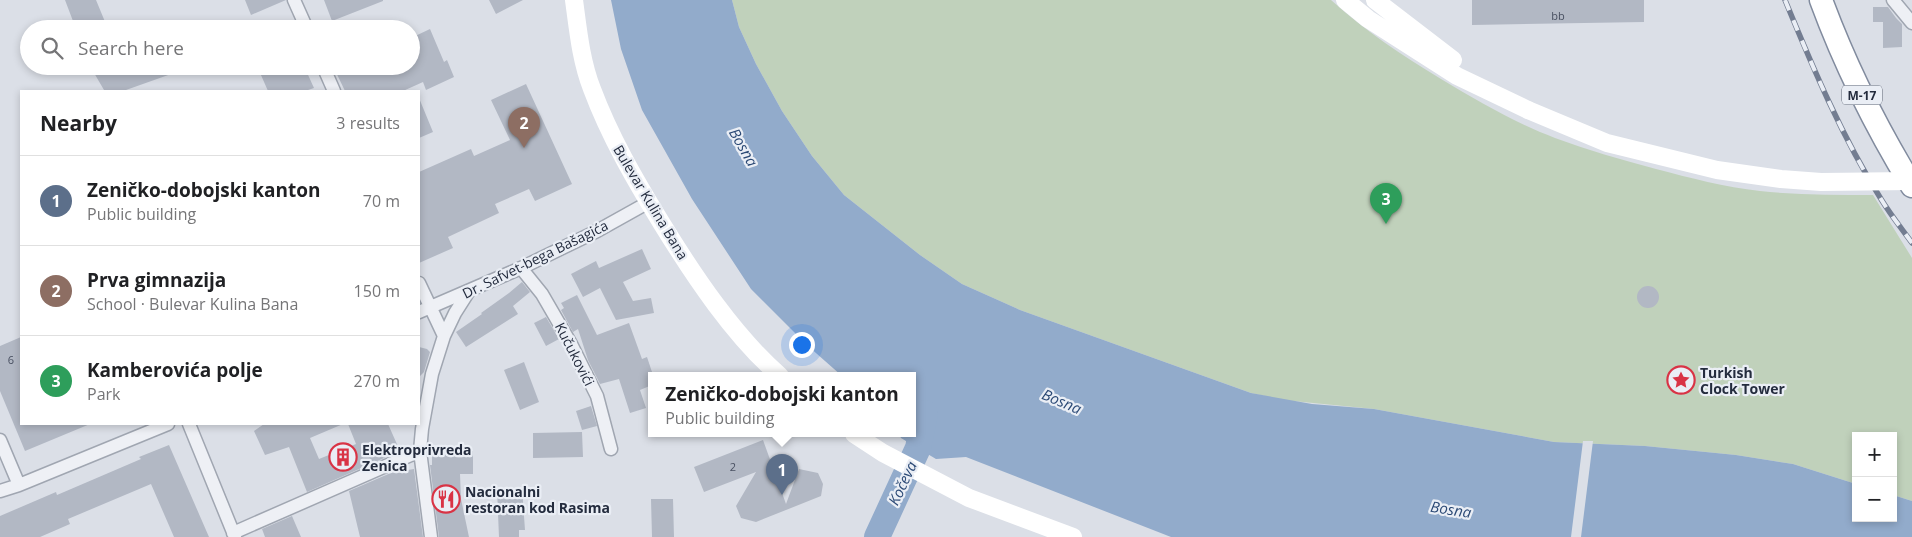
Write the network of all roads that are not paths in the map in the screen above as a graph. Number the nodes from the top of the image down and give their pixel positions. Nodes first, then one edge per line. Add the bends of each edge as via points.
1 (294, 0) edge
2 (574, 0) edge
3 (1345, 0) edge
4 (1375, 0) edge
5 (1822, 0) edge
6 (1893, 0) edge
7 (303, 20) edge
8 (1912, 23) edge
9 (327, 75) edge
10 (334, 90) edge
11 (1528, 110) junction
12 (1912, 181) edge
13 (1912, 186) edge
14 (649, 202) junction
15 (521, 268) junction
16 (420, 288) edge
17 (469, 291) junction
18 (424, 310) edge
19 (444, 336) junction
20 (776, 372) edge
21 (166, 425) edge
22 (189, 425) edge
23 (859, 437) edge
24 (0, 440) edge
25 (611, 449) dead end
26 (420, 451) junction
27 (19, 485) junction
28 (0, 491) edge
29 (234, 535) edge
30 (431, 537) edge
31 (1074, 537) edge

1 - 7 street
2 - 14 street, Bulevar Kulina Bana via 583,62 591,88 616,145
3 - 11 street via 1368,19 1457,76
4 - 11 street via 1490,88
5 - 13 highway, M-17 via 1853,79
6 - 8 street
9 - 10 street
11 - 12 street, bridge via 1607,143 1717,170 1821,182
14 - 15 street, Dr. Safvet-bega Bašagića
14 - 20 street, Bulevar Kulina Bana via 704,288 747,342
15 - 17 street, Dr. Safvet-bega Bašagića
15 - 25 street, Kučukovići via 542,294 597,396
16 - 18 street
17 - 18 street, Dr. Safvet-bega Bašagića
17 - 19 street
18 - 19 street
19 - 26 street via 432,374
21 - 27 street
22 - 29 street
23 - 31 street via 969,498
24 - 27 street
26 - 29 street
26 - 30 street
27 - 28 street

